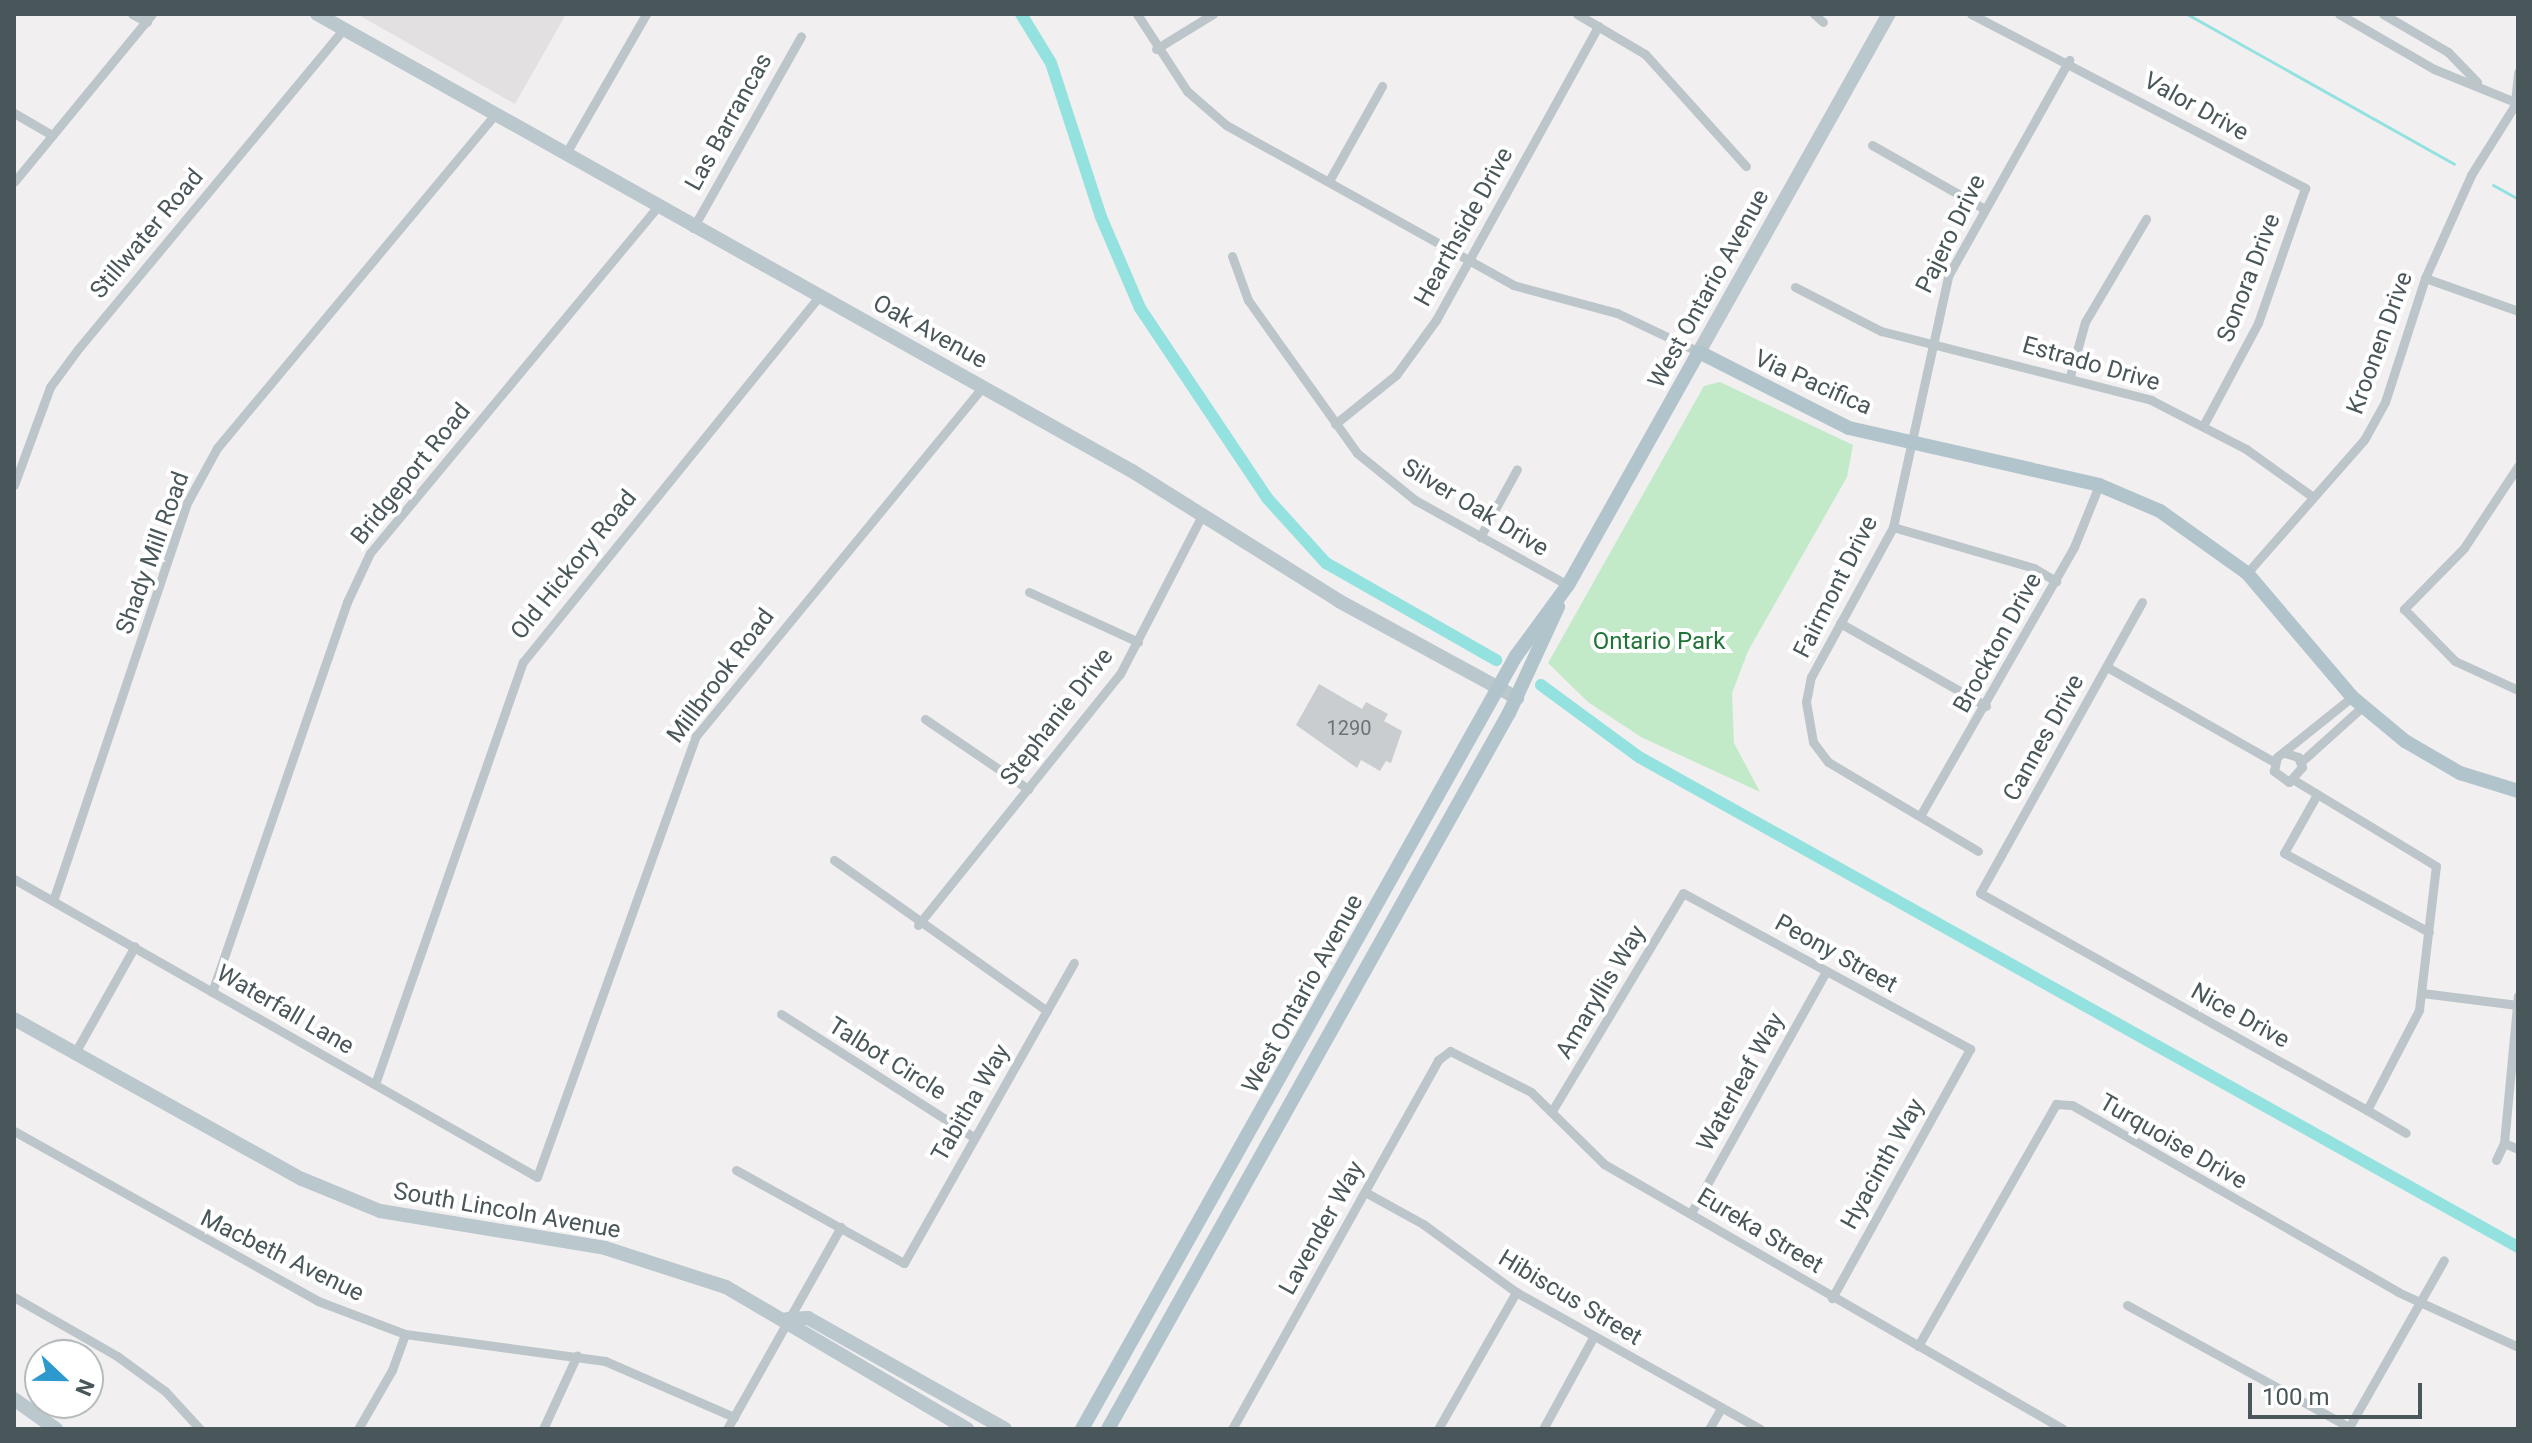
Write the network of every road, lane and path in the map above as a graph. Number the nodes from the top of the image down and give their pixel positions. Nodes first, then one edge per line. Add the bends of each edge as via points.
1 (132, 14) edge
2 (317, 14) edge
3 (646, 14) edge
4 (1137, 14) edge
5 (1213, 14) edge
6 (1577, 14) edge
7 (1814, 14) edge
8 (1889, 14) edge
9 (1971, 14) edge
10 (2339, 14) edge
11 (2383, 14) edge
12 (150, 18) edge
13 (1823, 22) dead end
14 (1598, 26) junction
15 (344, 29) junction
16 (801, 36) dead end
17 (1156, 49) junction
18 (2069, 60) junction
19 (2518, 72) edge
20 (2477, 82) junction
21 (1382, 86) dead end
22 (2516, 101) edge
23 (14, 113) edge
24 (494, 115) junction
25 (52, 135) junction
26 (1872, 145) dead end
27 (565, 155) junction
28 (1746, 166) dead end
29 (1329, 181) junction
30 (14, 182) edge
31 (2305, 188) joint
32 (656, 208) junction
33 (1983, 208) junction
34 (2146, 219) dead end
35 (693, 228) junction
36 (1232, 256) dead end
37 (1468, 260) junction
38 (2425, 278) junction
39 (1795, 287) dead end
40 (819, 296) junction
41 (2518, 311) edge
42 (1931, 344) junction
43 (1699, 352) junction
44 (2070, 376) junction
45 (983, 387) junction
46 (1335, 424) junction
47 (2204, 424) junction
48 (1909, 442) junction
49 (2518, 466) edge
50 (1517, 469) dead end
51 (14, 485) edge
52 (2099, 485) junction
53 (2313, 497) junction
54 (1201, 517) junction
55 (1893, 527) junction
56 (1480, 537) junction
57 (2247, 573) junction
58 (2056, 581) junction
59 (1568, 585) junction
60 (1029, 592) dead end
61 (2142, 602) dead end
62 (1840, 623) junction
63 (1138, 642) junction
64 (2107, 667) junction
65 (1498, 687) junction
66 (2518, 690) edge
67 (1517, 698) junction
68 (2357, 702) junction
69 (1986, 706) junction
70 (925, 719) dead end
71 (2285, 753) junction
72 (2274, 762) junction
73 (2301, 762) junction
74 (2294, 780) junction
75 (1028, 789) junction
76 (2518, 791) edge
77 (2315, 798) junction
78 (1920, 816) junction
79 (1978, 851) dead end
80 (834, 860) dead end
81 (14, 879) edge
82 (1683, 893) joint
83 (1980, 893) joint
84 (53, 901) junction
85 (918, 925) junction
86 (2429, 932) junction
87 (135, 946) junction
88 (1074, 963) dead end
89 (1826, 971) junction
90 (212, 992) junction
91 (2422, 993) junction
92 (2517, 1001) edge
93 (1047, 1011) junction
94 (781, 1014) dead end
95 (14, 1019) edge
96 (1970, 1049) joint
97 (76, 1051) junction
98 (1450, 1051) joint
99 (375, 1084) junction
100 (2367, 1110) junction
101 (1552, 1111) junction
102 (14, 1131) edge
103 (2406, 1133) dead end
104 (973, 1137) junction
105 (2504, 1143) junction
106 (2518, 1149) edge
107 (2496, 1160) dead end
108 (736, 1170) dead end
109 (537, 1177) joint
110 (1365, 1192) junction
111 (1691, 1213) junction
112 (841, 1227) junction
113 (2444, 1260) dead end
114 (1516, 1292) junction
115 (14, 1297) edge
116 (1832, 1298) junction
117 (2420, 1301) junction
118 (2127, 1305) dead end
119 (787, 1319) junction
120 (405, 1334) junction
121 (1594, 1336) junction
122 (1918, 1346) junction
123 (2518, 1347) edge
124 (577, 1355) junction
125 (15, 1402) edge
126 (1721, 1408) junction
127 (734, 1417) junction
128 (2348, 1428) edge
129 (56, 1429) edge
130 (200, 1429) edge
131 (358, 1429) edge
132 (543, 1429) edge
133 (727, 1429) edge
134 (967, 1429) edge
135 (1005, 1429) edge
136 (1082, 1429) edge
137 (1108, 1429) edge
138 (1232, 1429) edge
139 (1438, 1429) edge
140 (1543, 1429) edge
141 (1709, 1429) edge
142 (1760, 1429) edge
143 (2063, 1429) edge

1 - 12 street
2 - 15 main road, Oak Avenue
3 - 27 street
4 - 17 street, Via Pacifica
5 - 17 street
6 - 14 street
7 - 13 street
8 - 43 main road, West Ontario Avenue
9 - 18 street, Valor Drive
10 - 20 street via 2434,69
11 - 20 street via 2448,52
12 - 25 street
14 - 28 street via 1645,54
14 - 37 street, Hearthside Drive
15 - 24 main road, Oak Avenue
15 - 51 street, Stillwater Road via 50,387
16 - 35 street, Las Barrancas
17 - 29 street, Via Pacifica via 1187,91 1226,125
18 - 31 street, Valor Drive
18 - 33 street, Pajero Drive
19 - 22 street, Kroonen Drive
20 - 22 street
21 - 29 street
22 - 38 street, Kroonen Drive via 2471,175
23 - 25 street
24 - 27 main road, Oak Avenue
24 - 84 street, Shady Mill Road via 217,448 188,501
25 - 30 street
26 - 33 street
27 - 32 main road, Oak Avenue
29 - 37 street, Via Pacifica
31 - 47 street, Sonora Drive via 2258,323
32 - 35 main road, Oak Avenue
32 - 90 street, Bridgeport Road via 370,553 347,602
33 - 42 street, Pajero Drive via 1948,276
34 - 44 street via 2085,322
35 - 40 main road, Oak Avenue
36 - 46 street, Silver Oak Drive via 1248,300
37 - 43 street, Via Pacifica via 1553,301 1617,313
37 - 46 street, Hearthside Drive via 1396,375
38 - 41 street
38 - 53 street, Kroonen Drive via 2385,402 2364,440
39 - 42 street, Estrado Drive via 1881,331
40 - 45 main road, Oak Avenue
40 - 99 street, Old Hickory Road via 523,662
42 - 44 street, Estrado Drive
42 - 48 street, Pajero Drive
43 - 48 main road, Via Pacifica via 1849,428
43 - 59 main road, West Ontario Avenue
44 - 47 street, Estrado Drive
45 - 54 main road, Oak Avenue
45 - 109 street, Millbrook Road via 696,736
46 - 56 street, Silver Oak Drive via 1388,481
47 - 53 street, Estrado Drive
48 - 52 main road, Via Pacifica
48 - 55 street, Fairmont Drive
49 - 66 street via 2464,548 2404,609 2455,661
50 - 56 street
52 - 57 main road, Via Pacifica via 2160,511
52 - 58 street, Brockton Drive
53 - 57 street, Kroonen Drive
54 - 63 street, Stephanie Drive
54 - 65 main road, Oak Avenue
55 - 58 street via 2034,568
55 - 62 street, Fairmont Drive
56 - 59 street, Silver Oak Drive
57 - 68 main road, Via Pacifica
58 - 69 street, Brockton Drive
59 - 65 main road, West Ontario Avenue
59 - 67 main road, West Ontario Avenue
60 - 63 street
61 - 64 street, Cannes Drive
62 - 69 street
62 - 78 street, Fairmont Drive via 1809,690 1813,742 1850,778
63 - 75 street, Stephanie Drive
64 - 72 street
64 - 83 street, Cannes Drive
65 - 67 main road, Oak Avenue
65 - 136 main road, West Ontario Avenue
67 - 137 main road, West Ontario Avenue
68 - 71 street
68 - 73 street
68 - 76 main road, Via Pacifica via 2429,757
69 - 78 street, Brockton Drive
70 - 75 street
71 - 72 street
71 - 73 street
72 - 74 street via 2280,779
73 - 74 street
74 - 77 street
75 - 85 street, Stephanie Drive
77 - 86 street via 2436,866
77 - 86 street via 2284,853
78 - 79 street, Fairmont Drive
80 - 85 street
81 - 84 street, Waterfall Lane
82 - 89 street, Peony Street
82 - 101 street, Amaryllis Way
83 - 100 street, Nice Drive
84 - 87 street, Waterfall Lane
85 - 93 street
86 - 91 street
87 - 90 street, Waterfall Lane
87 - 97 street
88 - 93 street, Tabitha Way
89 - 96 street, Peony Street
89 - 111 street, Waterleaf Way
90 - 99 street, Waterfall Lane
91 - 92 street
91 - 100 street via 2416,1022
92 - 105 street
93 - 104 street, Tabitha Way
94 - 104 street, Talbot Circle
95 - 97 main road, South Lincoln Avenue
96 - 116 street, Hyacinth Way
97 - 119 main road, South Lincoln Avenue via 302,1179 380,1211 605,1248 726,1287
98 - 101 street, Eureka Street via 1531,1092
98 - 110 street, Lavender Way via 1438,1060
99 - 109 street, Waterfall Lane
100 - 103 street, Nice Drive
101 - 111 street, Eureka Street via 1604,1164
102 - 120 street, Macbeth Avenue via 262,1272
104 - 112 street, Tabitha Way via 904,1263
105 - 106 street
105 - 107 street
108 - 112 street
110 - 114 street, Hibiscus Street via 1423,1224
110 - 138 street, Lavender Way
111 - 116 street, Eureka Street
112 - 119 street
113 - 117 street
114 - 121 street, Hibiscus Street
114 - 139 street
115 - 130 street via 117,1356 165,1391
116 - 122 street, Eureka Street
117 - 122 street, Turquoise Drive via 2072,1105 2056,1104
117 - 123 street, Turquoise Drive
117 - 128 street
118 - 128 street
119 - 127 street
119 - 134 main road, South Lincoln Avenue via 797,1334
119 - 135 main road, South Lincoln Avenue via 808,1318
120 - 124 street, Macbeth Avenue
120 - 131 street via 392,1370
121 - 126 street, Hibiscus Street
121 - 140 street
122 - 143 street, Eureka Street
124 - 127 street, Macbeth Avenue via 658,1380
124 - 132 street
125 - 129 main road
126 - 141 street
126 - 142 street, Hibiscus Street
127 - 133 street

